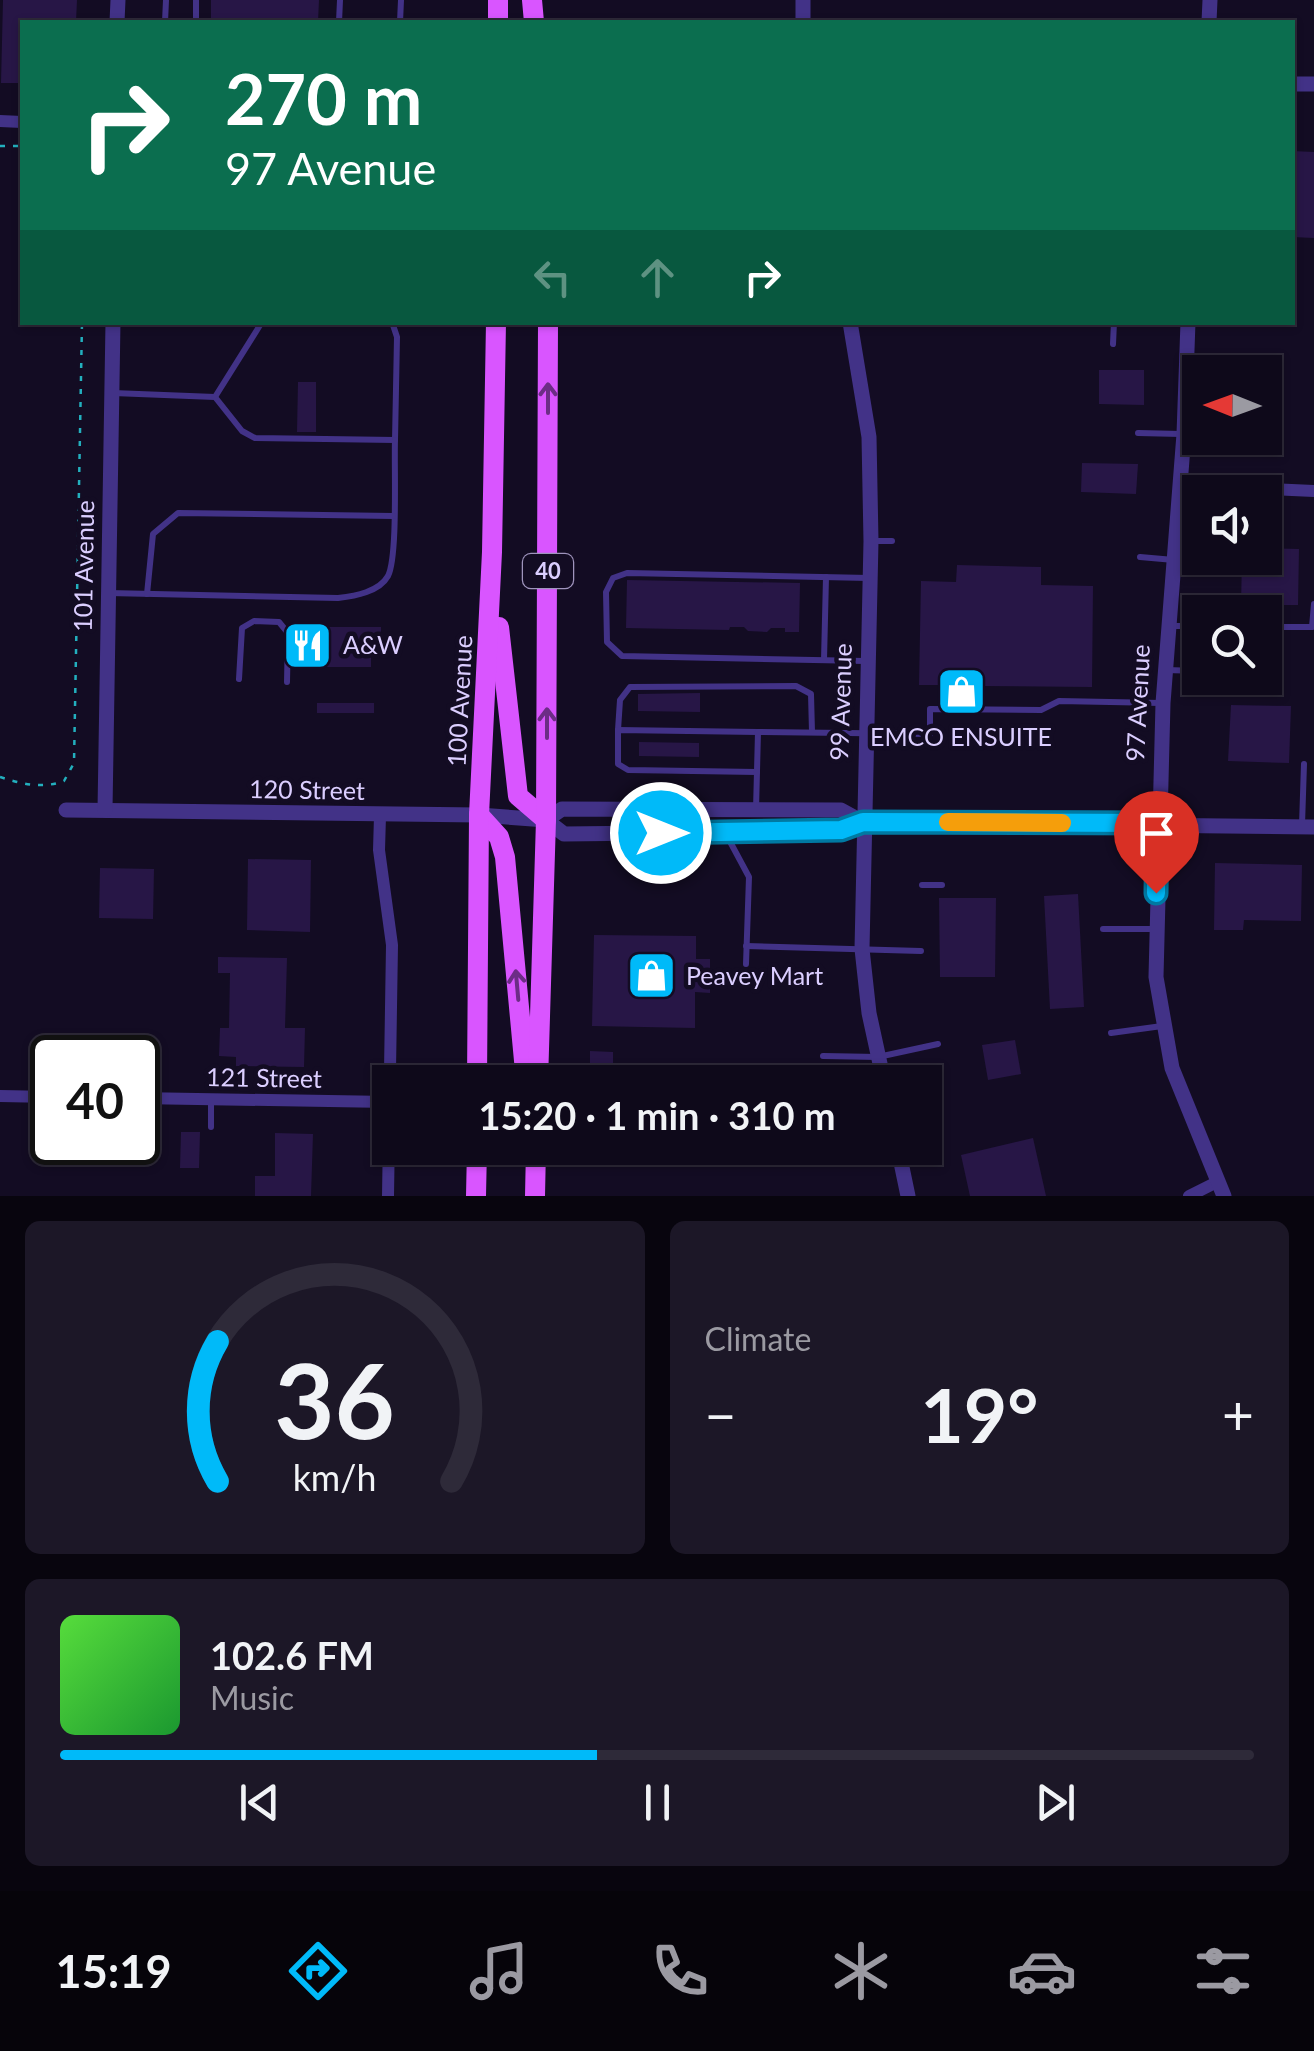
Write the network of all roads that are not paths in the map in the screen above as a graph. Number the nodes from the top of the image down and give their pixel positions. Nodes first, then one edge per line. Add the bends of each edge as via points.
1 (113, 325) edge
2 (260, 325) edge
3 (393, 325) edge
4 (496, 325) edge
5 (548, 325) edge
6 (850, 325) edge
7 (1114, 325) edge
8 (1188, 325) edge
9 (1113, 344) dead end
10 (1187, 355) edge
11 (112, 393) junction
12 (215, 397) junction
13 (1138, 434) dead end
14 (1182, 434) edge
15 (395, 440) junction
16 (1183, 455) edge
17 (1181, 485) junction
18 (1314, 491) edge
19 (392, 516) junction
20 (871, 541) junction
21 (892, 541) dead end
22 (492, 552) junction
23 (1140, 556) dead end
24 (1174, 560) junction
25 (826, 577) junction
26 (870, 578) junction
27 (108, 593) junction
28 (147, 594) junction
29 (1314, 604) edge
30 (1168, 626) junction
31 (1182, 626) edge
32 (1282, 627) edge
33 (824, 660) junction
34 (867, 661) junction
35 (1165, 670) junction
36 (1182, 670) edge
37 (240, 679) dead end
38 (287, 682) dead end
39 (1162, 703) junction
40 (618, 730) junction
41 (758, 732) junction
42 (812, 732) junction
43 (865, 732) junction
44 (1304, 764) dead end
45 (757, 772) junction
46 (66, 810) dead end
47 (104, 810) junction
48 (756, 810) junction
49 (479, 815) junction
50 (380, 816) junction
51 (546, 820) junction
52 (863, 822) junction
53 (1157, 823) junction
54 (1308, 826) edge
55 (725, 833) junction
56 (922, 885) dead end
57 (942, 885) dead end
58 (1154, 928) junction
59 (1103, 929) dead end
60 (746, 946) junction
61 (862, 949) junction
62 (922, 950) dead end
63 (746, 964) dead end
64 (1162, 1026) junction
65 (1111, 1032) dead end
66 (938, 1044) dead end
67 (823, 1056) dead end
68 (878, 1057) junction
69 (390, 1065) edge
70 (477, 1065) edge
71 (524, 1065) edge
72 (539, 1065) edge
73 (880, 1065) edge
74 (0, 1096) edge
75 (30, 1097) edge
76 (160, 1099) edge
77 (211, 1100) junction
78 (372, 1102) edge
79 (210, 1127) dead end
80 (388, 1165) edge
81 (477, 1165) edge
82 (902, 1165) edge
83 (1221, 1189) edge
84 (388, 1196) edge
85 (476, 1196) edge
86 (908, 1196) edge
87 (1189, 1196) edge

1 - 11 street, 101 Avenue
2 - 12 lane
3 - 15 lane
4 - 22 main road, 100 Avenue / 40
51 -> 5 main road, 40
6 - 20 street, 99 Avenue via 869,437
7 - 9 lane
8 - 10 street, 97 Avenue
11 - 12 lane
11 - 27 street, 101 Avenue
12 - 15 lane via 256,438
13 - 14 lane
15 - 19 lane
16 - 17 street, 97 Avenue
17 - 18 street
17 - 24 street, 97 Avenue
19 - 28 lane via 178,514 153,534
19 - 28 lane via 388,575 355,596
20 - 21 lane
20 - 26 street, 99 Avenue
22 - 49 main road, 100 Avenue / 40
22 - 51 main road via 514,778 518,796
23 - 24 lane
24 - 30 street, 97 Avenue
25 - 26 lane
25 - 33 lane
25 - 33 lane via 627,573 614,578 606,592 607,642 622,656
26 - 34 street, 99 Avenue
27 - 28 lane
27 - 47 street, 101 Avenue
29 - 32 lane via 1312,628
30 - 31 lane
30 - 35 street, 97 Avenue
33 - 34 lane
34 - 43 street, 99 Avenue
35 - 36 lane
35 - 39 street, 97 Avenue
37 - 38 lane via 242,628 278,622 288,633
39 - 43 lane via 930,709 930,734
39 - 53 street, 97 Avenue
40 - 41 lane
40 - 42 lane via 620,700 630,688 796,686 810,694
40 - 45 lane via 618,764 628,770
41 - 42 lane
41 - 45 lane
42 - 43 lane
43 - 52 street, 99 Avenue
44 - 54 lane
45 - 48 lane
46 - 47 street, 120 Street
47 - 50 street, 120 Street
48 - 51 street, 120 Street via 562,809
48 - 52 street, 120 Street via 842,810
49 - 50 street, 120 Street
49 - 51 street, 120 Street
49 - 70 main road, 100 Avenue / 40
71 -> 49 main road via 505,857 500,837
50 - 69 street via 392,944
51 - 55 street, 120 Street via 564,834
51 - 72 main road, 40
52 - 53 street, 120 Street
52 - 55 street, 120 Street via 841,830
52 - 61 street, 99 Avenue
53 - 54 street, 120 Street
53 - 58 street, 97 Avenue
55 - 60 lane via 749,877
56 - 57 lane
58 - 59 lane
58 - 64 street, 97 Avenue
60 - 61 lane
60 - 63 lane
61 - 62 lane
61 - 68 street, 99 Avenue
64 - 65 lane
64 - 83 street, 97 Avenue
66 - 68 lane
67 - 68 lane
68 - 73 street, 99 Avenue
74 - 75 street
76 - 77 street, 121 Street
77 - 78 street, 121 Street
77 - 79 lane
80 - 84 street
81 - 85 main road
82 - 86 street
83 - 87 street

